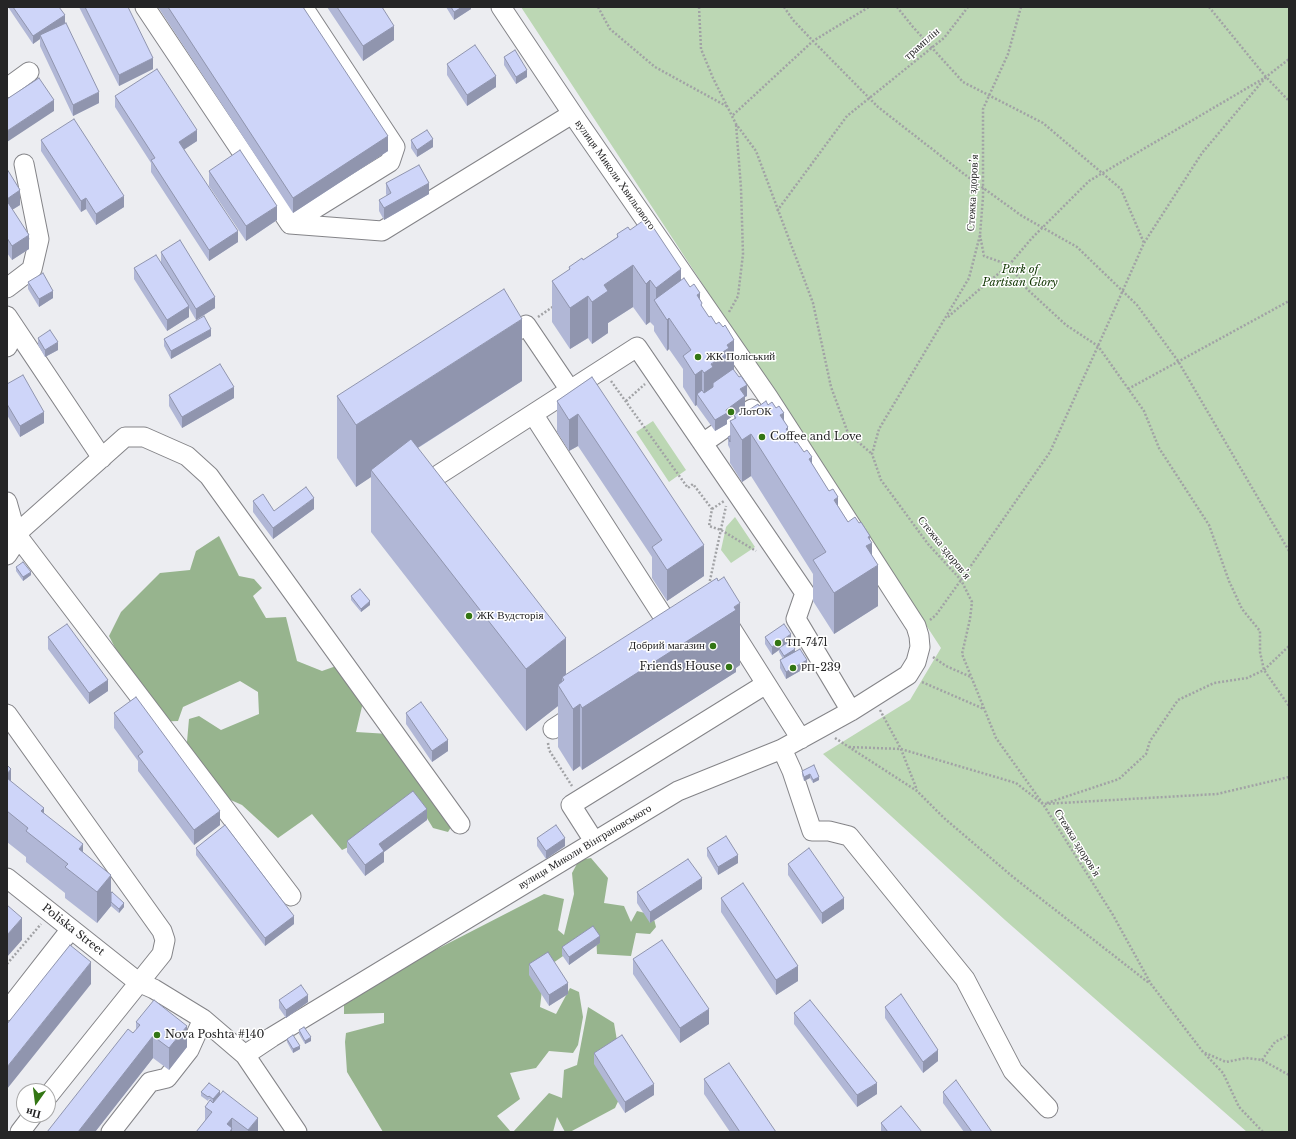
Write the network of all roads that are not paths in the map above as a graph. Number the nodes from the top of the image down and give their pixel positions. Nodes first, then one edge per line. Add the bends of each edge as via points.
1 (145, 7) edge
2 (303, 7) edge
3 (500, 7) edge
4 (29, 72) dead end
5 (7, 88) edge
6 (572, 114) junction
7 (24, 164) dead end
8 (290, 224) junction
9 (7, 288) edge
10 (12, 323) edge
11 (7, 347) edge
12 (486, 351) edge
13 (570, 390) junction
14 (768, 398) junction
15 (533, 414) junction
16 (702, 443) junction
17 (102, 458) junction
18 (418, 488) edge
19 (7, 502) edge
20 (16, 534) junction
21 (7, 555) edge
22 (908, 675) joint
23 (766, 684) junction
24 (593, 703) edge
25 (851, 712) junction
26 (7, 714) edge
27 (553, 729) road end
28 (801, 739) junction
29 (782, 749) junction
30 (460, 824) dead end
31 (594, 841) junction
32 (7, 878) edge
33 (291, 896) dead end
34 (72, 929) junction
35 (138, 982) junction
36 (7, 1011) edge
37 (203, 1019) junction
38 (245, 1055) junction
39 (56, 1086) edge
40 (1048, 1108) dead end
41 (27, 1123) edge
42 (20, 1132) edge
43 (111, 1132) edge
44 (297, 1132) edge

1 - 8 street
2 - 8 street via 395,147 390,162
3 - 6 street, вулиця Миколи Хвильового
4 - 5 street
6 - 8 street via 382,231
6 - 14 street, вулиця Миколи Хвильового
7 - 9 street via 39,239 32,269
10 - 11 street
10 - 17 street
12 - 13 street via 526,325
13 - 15 street
13 - 16 street via 637,347
14 - 16 street
14 - 22 street, вулиця Миколи Хвильового via 916,626 920,641 916,662
15 - 18 street
15 - 23 street via 668,624 715,612
16 - 25 street via 805,593 796,619
17 - 20 street
17 - 30 street via 125,437 144,437 187,456 209,476
19 - 20 street
20 - 21 street
20 - 33 street
22 - 25 street, вулиця Миколи Вінграновського
23 - 28 street
23 - 31 street via 571,805
24 - 27 street
25 - 28 street, вулиця Миколи Вінграновського
26 - 35 street via 162,931 165,940 162,954
28 - 29 street, вулиця Миколи Вінграновського
29 - 31 street, вулиця Миколи Вінграновського via 678,791
29 - 40 street via 812,831 829,830 849,836 965,979 1013,1071
31 - 38 street, вулиця Миколи Вінграновського
32 - 34 street, Poliska Street
34 - 35 street, Poliska Street
34 - 36 street
35 - 37 street, Poliska Street
35 - 39 street
37 - 38 street, Poliska Street
37 - 43 street via 189,1050 167,1078 150,1082
38 - 44 street, Poliska Street
41 - 42 street

